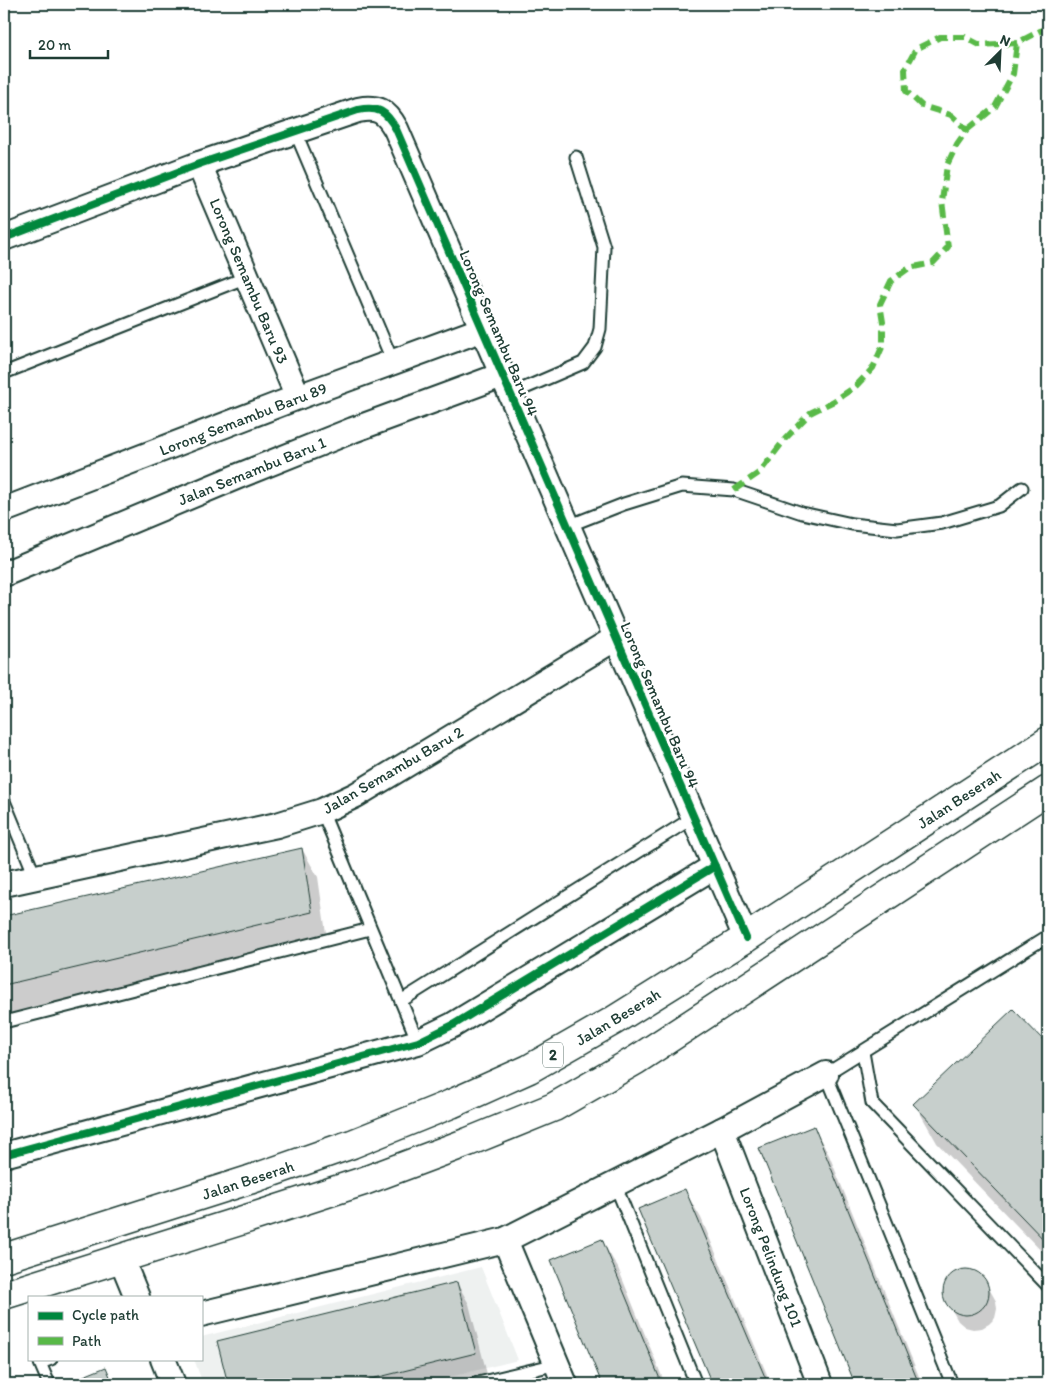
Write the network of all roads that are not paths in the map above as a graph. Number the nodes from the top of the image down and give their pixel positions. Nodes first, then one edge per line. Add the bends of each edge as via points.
1 (295, 131) junction
2 (576, 157) dead end
3 (199, 164) junction
4 (4, 238) edge
5 (247, 277) junction
6 (483, 329) junction
7 (394, 362) junction
8 (4, 373) edge
9 (507, 384) junction
10 (298, 397) junction
11 (1022, 488) dead end
12 (4, 510) edge
13 (568, 526) junction
14 (4, 574) edge
15 (616, 638) junction
16 (1048, 741) edge
17 (1048, 790) edge
18 (4, 801) edge
19 (322, 811) junction
20 (694, 817) junction
21 (715, 866) junction
22 (34, 876) junction
23 (4, 884) edge
24 (370, 929) junction
25 (1048, 936) edge
26 (746, 938) junction
27 (401, 1001) junction
28 (4, 1022) edge
29 (418, 1042) junction
30 (863, 1052) junction
31 (826, 1074) junction
32 (722, 1130) junction
33 (4, 1154) edge
34 (615, 1184) junction
35 (505, 1240) junction
36 (4, 1258) edge
37 (121, 1258) junction
38 (1048, 1286) edge
39 (4, 1295) edge
40 (137, 1296) edge
41 (202, 1314) edge
42 (48, 1360) edge
43 (162, 1360) edge
44 (561, 1374) edge
45 (49, 1384) edge
46 (173, 1384) edge
47 (474, 1384) edge
48 (696, 1384) edge
49 (820, 1384) edge
50 (952, 1384) edge

1 - 3 street, Lorong Semambu Baru 94
1 - 6 street, Lorong Semambu Baru 94 via 369,107 390,118
1 - 7 lane
2 - 9 lane via 604,247 600,329 595,347 583,363
3 - 4 street, Lorong Semambu Baru 94
3 - 5 street, Lorong Semambu Baru 93
5 - 8 lane
5 - 10 street, Lorong Semambu Baru 93
6 - 7 street, Lorong Semambu Baru 89
6 - 9 street, Lorong Semambu Baru 94
7 - 10 street, Lorong Semambu Baru 89
9 - 13 street, Lorong Semambu Baru 94
9 - 14 street, Jalan Semambu Baru 1 via 353,430
10 - 12 street, Lorong Semambu Baru 89
11 - 13 lane via 999,506 942,524 897,529 852,524 734,490 682,486
13 - 15 street, Lorong Semambu Baru 94
15 - 19 street, Jalan Semambu Baru 2 via 356,795
15 - 20 street, Lorong Semambu Baru 94
16 - 26 highway, Jalan Beserah / 2
17 - 37 highway via 636,1060 554,1107 364,1180
18 - 22 lane
19 - 22 street, Jalan Semambu Baru 2 via 277,826
19 - 24 lane
20 - 21 street, Lorong Semambu Baru 94
20 - 27 lane
21 - 26 street, Lorong Semambu Baru 94
21 - 29 street via 453,1025
22 - 23 street, Jalan Semambu Baru 2
24 - 27 lane
24 - 28 lane
25 - 30 lane
26 - 36 highway, Jalan Beserah / 2 via 537,1064 450,1104 352,1144 249,1180
27 - 29 lane
29 - 33 street
30 - 31 lane
30 - 38 lane via 872,1103
31 - 32 street
31 - 50 lane
32 - 34 street
32 - 49 street, Lorong Pelindung 101
34 - 35 street
34 - 48 lane
35 - 41 street
35 - 44 street
37 - 39 highway
37 - 40 street
42 - 45 lane via 40,1363
43 - 46 street
44 - 47 lane

